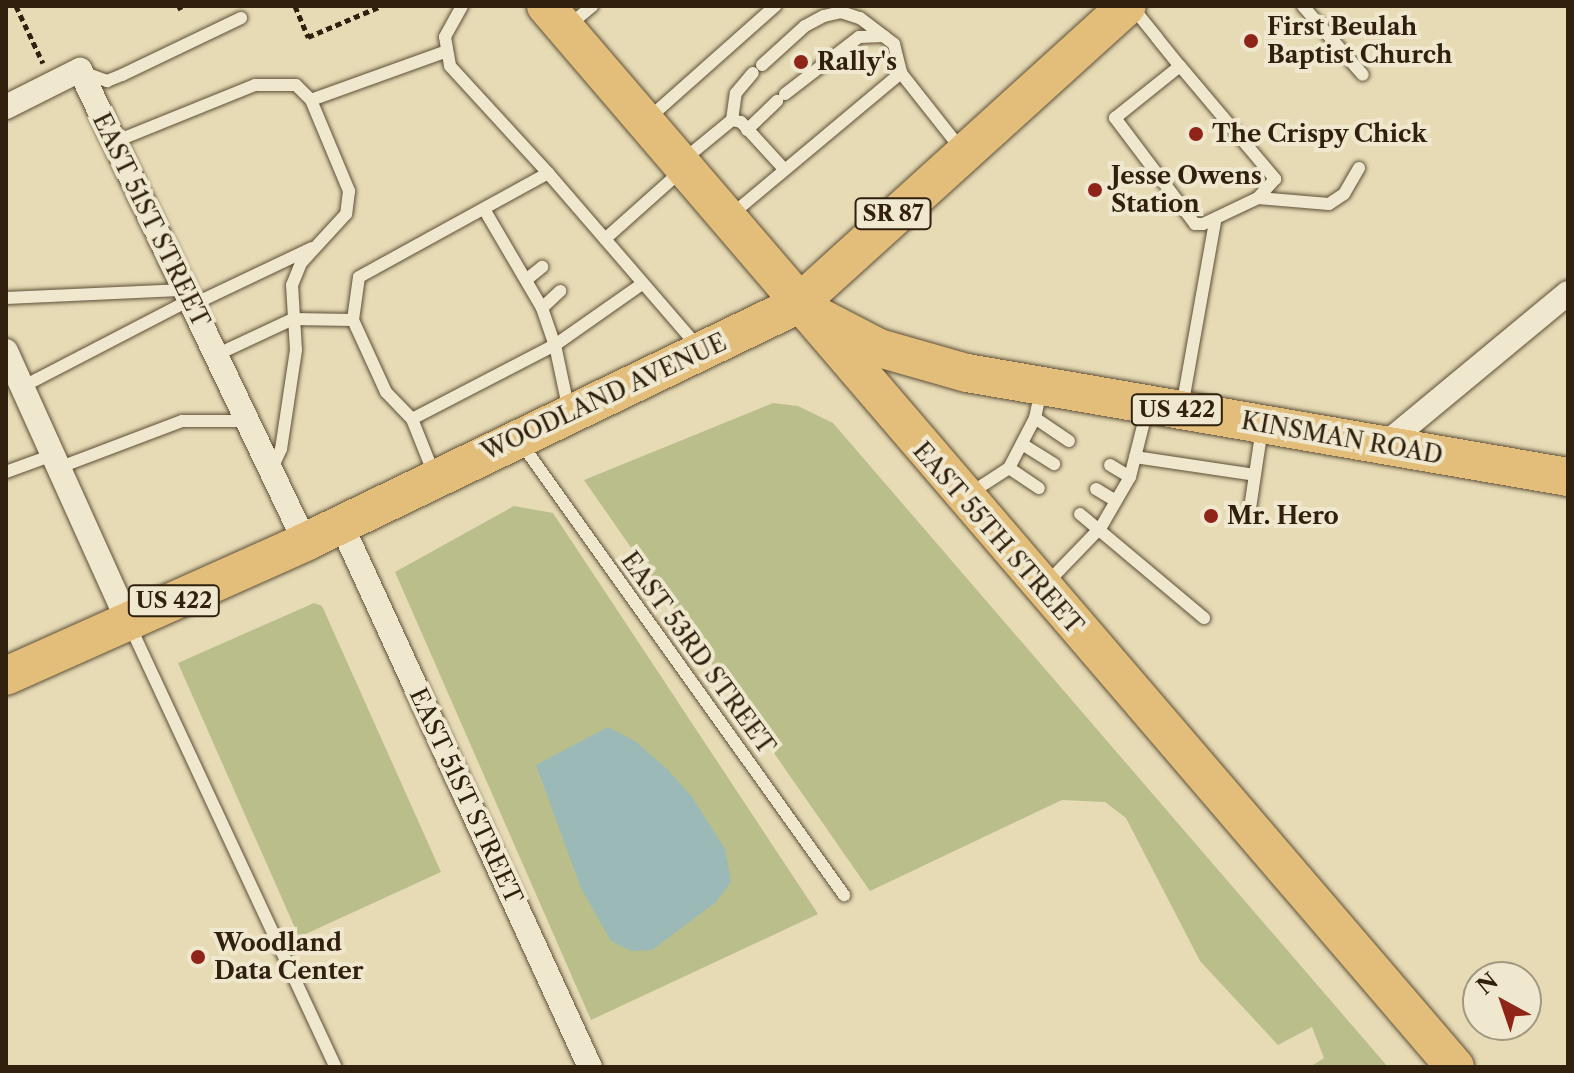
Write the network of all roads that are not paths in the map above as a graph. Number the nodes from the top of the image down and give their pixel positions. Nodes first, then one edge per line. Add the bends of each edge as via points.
1 (462, 6) edge
2 (775, 6) edge
3 (1129, 6) edge
4 (1303, 6) edge
5 (568, 14) edge
6 (241, 18) dead end
7 (884, 36) junction
8 (444, 52) junction
9 (1180, 66) junction
10 (80, 70) junction
11 (901, 73) junction
12 (1363, 75) dead end
13 (311, 100) junction
14 (6, 107) edge
15 (732, 120) junction
16 (644, 123) junction
17 (747, 130) junction
18 (114, 142) junction
19 (963, 152) junction
20 (681, 167) junction
21 (1359, 168) dead end
22 (784, 169) junction
23 (548, 173) junction
24 (1258, 198) junction
25 (484, 209) junction
26 (725, 220) junction
27 (1215, 221) junction
28 (608, 243) junction
29 (315, 246) junction
30 (602, 256) dead end
31 (542, 267) dead end
32 (526, 280) junction
33 (642, 284) junction
34 (560, 291) dead end
35 (1568, 293) edge
36 (6, 298) edge
37 (189, 299) junction
38 (797, 305) junction
39 (542, 308) junction
40 (293, 319) junction
41 (353, 320) junction
42 (555, 345) junction
43 (700, 350) junction
44 (6, 351) edge
45 (216, 355) junction
46 (22, 387) junction
47 (1038, 402) junction
48 (1165, 408) junction
49 (570, 412) junction
50 (412, 419) junction
51 (247, 421) junction
52 (1263, 425) junction
53 (517, 437) junction
54 (1069, 441) dead end
55 (1022, 444) junction
56 (1383, 446) junction
57 (1135, 457) junction
58 (55, 461) junction
59 (1054, 464) dead end
60 (1110, 465) dead end
61 (1009, 468) junction
62 (271, 470) junction
63 (6, 472) edge
64 (1255, 475) junction
65 (435, 477) junction
66 (1130, 477) junction
67 (1568, 477) edge
68 (1039, 488) dead end
69 (1096, 489) dead end
70 (963, 498) junction
71 (1116, 501) junction
72 (1080, 514) dead end
73 (1249, 515) dead end
74 (341, 524) junction
75 (1101, 527) junction
76 (305, 542) junction
77 (1042, 589) junction
78 (1204, 618) dead end
79 (128, 621) junction
80 (6, 676) edge
81 (844, 895) dead end
82 (336, 1067) edge
83 (590, 1067) edge
84 (1455, 1067) edge

1 - 8 lane via 445,37
2 - 16 lane
3 - 9 lane
3 - 19 main road, WOODLAND AVENUE / SR 87
4 - 12 lane
5 - 16 main road, EAST 55TH STREET
6 - 10 lane via 107,81
7 - 11 lane via 894,44
7 - 15 lane via 860,18 841,12 805,26 736,93
7 - 17 lane via 859,37
8 - 13 lane
8 - 23 lane via 456,73
9 - 24 lane via 1275,179
9 - 27 lane via 1115,118 1195,224
10 - 14 street
10 - 18 street, EAST 51ST STREET
11 - 19 lane
11 - 22 lane
13 - 18 lane via 296,85 255,85
13 - 29 lane via 349,191 346,214
15 - 17 lane
15 - 20 lane
16 - 20 main road, EAST 55TH STREET
17 - 22 lane
18 - 37 street, EAST 51ST STREET
19 - 38 main road, WOODLAND AVENUE / SR 87
20 - 26 main road, EAST 55TH STREET
20 - 28 lane
21 - 24 lane via 1344,194 1329,204
22 - 26 lane
23 - 25 lane
23 - 28 lane via 587,229
24 - 27 lane
25 - 32 lane via 512,246
25 - 41 lane via 359,277
26 - 38 main road, EAST 55TH STREET
27 - 48 lane
28 - 30 lane
28 - 33 lane
29 - 37 lane
29 - 40 lane via 292,285
31 - 32 lane
32 - 39 lane
33 - 42 lane
33 - 43 lane
34 - 39 lane
35 - 56 street
36 - 37 lane
37 - 45 street, EAST 51ST STREET
37 - 46 lane
38 - 43 main road, WOODLAND AVENUE / US 422
38 - 47 main road, KINSMAN ROAD / US 422 via 879,348 967,373
38 - 70 main road, EAST 55TH STREET
39 - 42 lane
40 - 41 lane
40 - 45 lane
40 - 62 lane via 296,350 281,449
41 - 50 lane via 386,392
42 - 49 lane
42 - 50 lane
43 - 49 main road, WOODLAND AVENUE / US 422
44 - 46 street
45 - 51 street, EAST 51ST STREET
46 - 58 street
47 - 48 main road, KINSMAN ROAD / US 422
47 - 54 lane
47 - 55 lane
48 - 52 main road, KINSMAN ROAD / US 422
48 - 57 lane
49 - 53 main road, WOODLAND AVENUE / US 422
50 - 65 lane
51 - 58 lane via 182,421
51 - 62 street, EAST 51ST STREET
52 - 56 main road, KINSMAN ROAD / US 422
52 - 64 lane
53 - 65 main road, WOODLAND AVENUE / US 422
53 - 81 lane, EAST 53RD STREET
55 - 59 lane
55 - 61 lane
56 - 67 main road, KINSMAN ROAD / US 422
57 - 64 lane
57 - 66 lane
58 - 63 lane
58 - 79 street
60 - 66 lane
61 - 68 lane
61 - 70 lane
62 - 76 street, EAST 51ST STREET
64 - 73 lane
65 - 74 main road, WOODLAND AVENUE / US 422
66 - 71 lane
69 - 71 lane
70 - 77 main road, EAST 55TH STREET
71 - 75 lane
72 - 75 lane
74 - 76 main road, WOODLAND AVENUE / US 422
74 - 83 street, EAST 51ST STREET
75 - 77 lane
75 - 78 lane
76 - 79 main road, WOODLAND AVENUE / US 422
77 - 84 main road, EAST 55TH STREET
79 - 80 main road, WOODLAND AVENUE / US 422
79 - 82 lane

